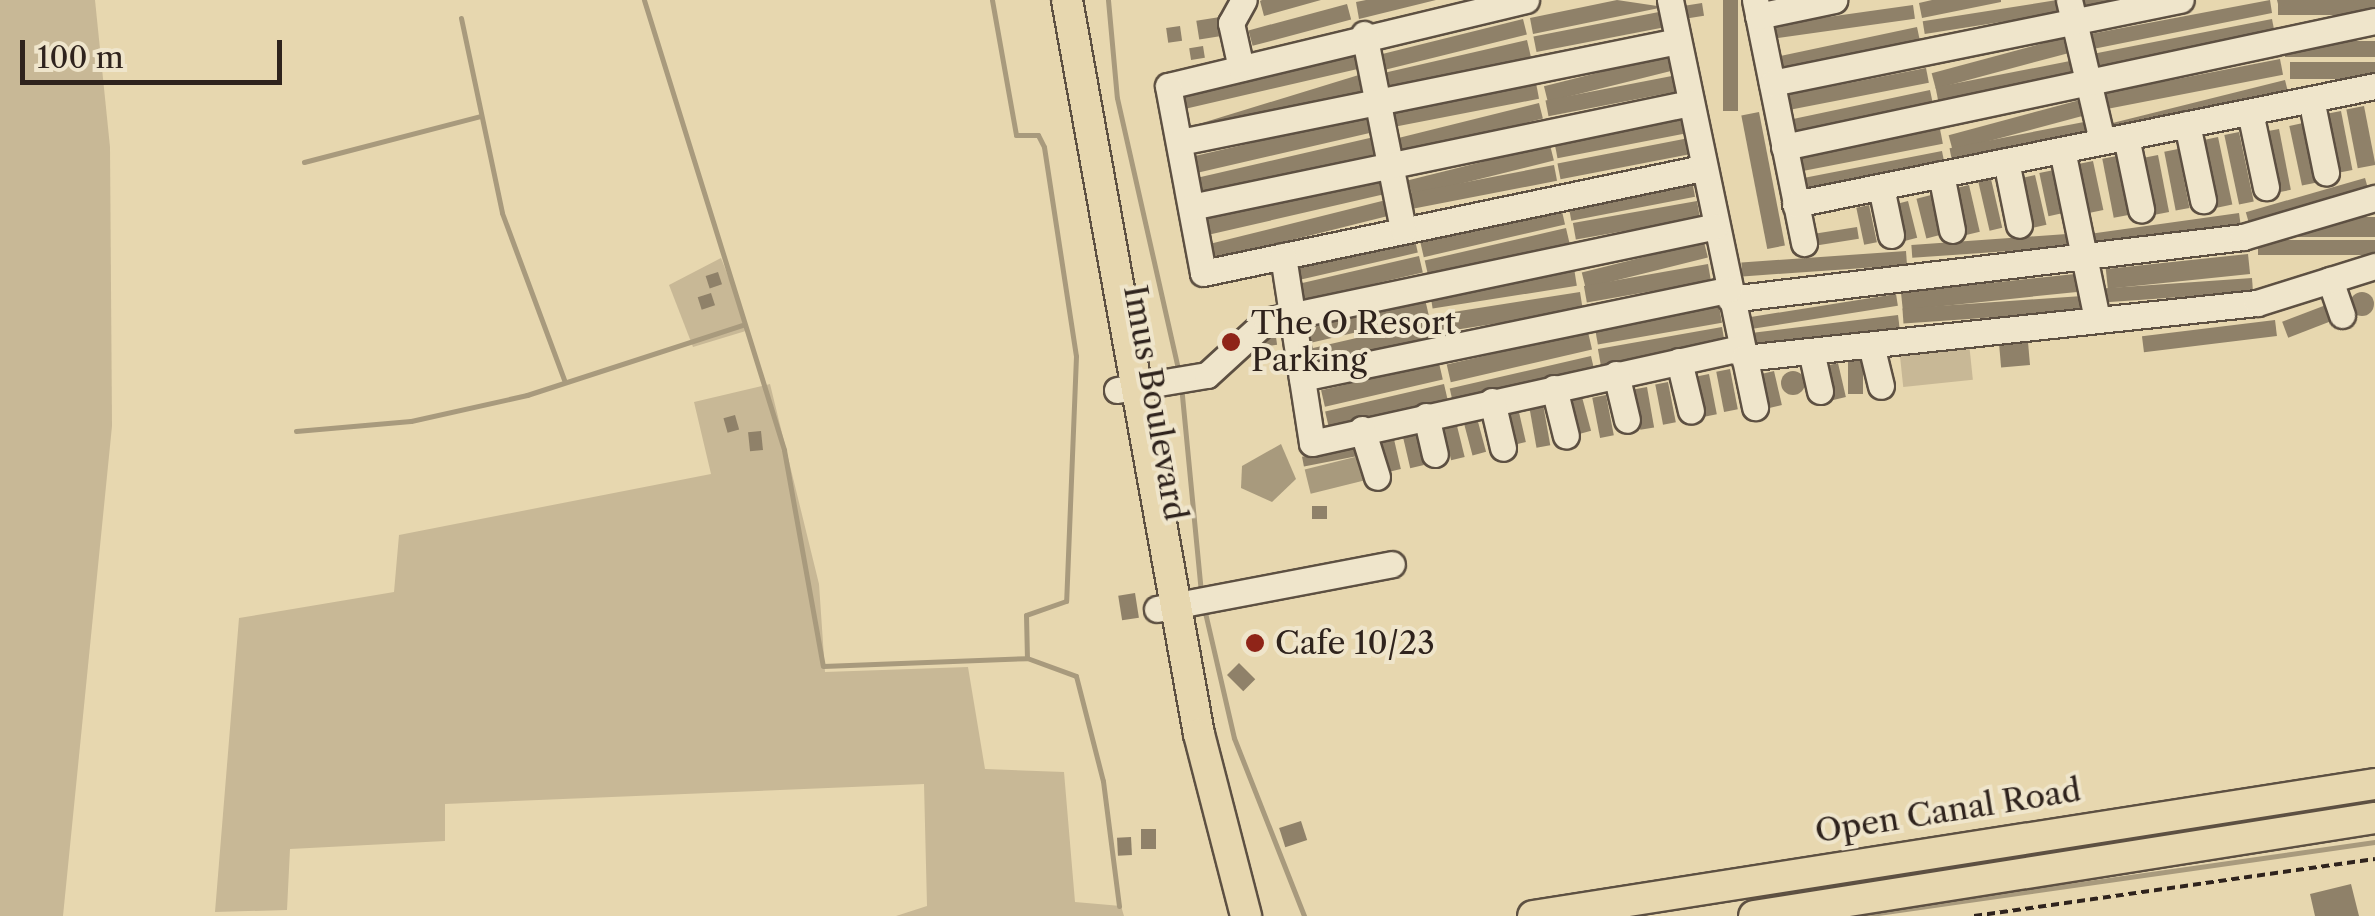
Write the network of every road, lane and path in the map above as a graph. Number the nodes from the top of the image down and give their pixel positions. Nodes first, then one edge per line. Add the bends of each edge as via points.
1 (1047, 0) edge
2 (1066, 0) edge
3 (1244, 0) edge
4 (1526, 0) edge
5 (1670, 0) edge
6 (1834, 0) edge
7 (2180, 0) edge
8 (1757, 8) edge
9 (2072, 11) edge
10 (2375, 21) edge
11 (1364, 34) junction
12 (1678, 41) junction
13 (1241, 68) junction
14 (1772, 82) junction
15 (2089, 83) junction
16 (2374, 92) edge
17 (2312, 99) junction
18 (1378, 101) junction
19 (1690, 104) junction
20 (2250, 112) junction
21 (2187, 124) junction
22 (2114, 139) junction
23 (1180, 142) junction
24 (1784, 147) junction
25 (2062, 150) junction
26 (2006, 161) junction
27 (1390, 164) junction
28 (1702, 168) junction
29 (2326, 172) dead end
30 (1941, 174) junction
31 (1881, 186) junction
32 (2266, 188) dead end
33 (2375, 198) edge
34 (2203, 200) dead end
35 (1795, 204) junction
36 (1191, 206) junction
37 (2140, 209) dead end
38 (2020, 225) dead end
39 (1715, 226) junction
40 (1403, 230) junction
41 (1952, 230) dead end
42 (1891, 235) dead end
43 (1804, 243) dead end
44 (2083, 254) junction
45 (1284, 256) junction
46 (2375, 266) edge
47 (2330, 280) junction
48 (1729, 294) junction
49 (2342, 315) dead end
50 (1292, 316) junction
51 (2097, 319) junction
52 (1871, 344) junction
53 (1811, 351) junction
54 (1743, 353) junction
55 (1679, 361) junction
56 (1616, 374) junction
57 (1302, 378) junction
58 (1881, 386) dead end
59 (1127, 388) junction
60 (1554, 388) junction
61 (1820, 392) dead end
62 (1492, 401) junction
63 (1755, 408) dead end
64 (1691, 411) dead end
65 (1426, 416) junction
66 (1627, 420) dead end
67 (1362, 429) junction
68 (1566, 436) dead end
69 (1502, 448) dead end
70 (1435, 454) dead end
71 (1378, 477) dead end
72 (1392, 564) dead end
73 (1184, 603) junction
74 (2375, 784) edge
75 (2375, 818) edge
76 (2375, 859) edge
77 (1246, 916) edge
78 (1533, 916) edge
79 (1754, 916) edge
80 (1974, 916) edge

1 - 59 main road, Imus Boulevard
2 - 59 main road, Imus Boulevard
3 - 13 street via 1231,23
4 - 11 street
5 - 12 street
6 - 8 street
7 - 9 street
8 - 14 street
9 - 14 street
9 - 15 street
10 - 15 street
11 - 13 street
11 - 18 street
12 - 18 street
12 - 19 street
13 - 23 street via 1168,86
14 - 24 street
15 - 22 street
15 - 24 street
16 - 17 street
17 - 20 street
17 - 29 street
18 - 23 street
18 - 27 street
19 - 27 street
19 - 28 street
20 - 21 street
20 - 32 street
21 - 22 street
21 - 34 street
22 - 25 street
22 - 37 street
23 - 36 street
24 - 35 street
25 - 26 street
25 - 44 street
26 - 30 street
26 - 38 street
27 - 36 street
27 - 40 street
28 - 39 street
28 - 40 street
30 - 31 street
30 - 41 street
31 - 35 street
31 - 42 street
33 - 44 street via 2242,237
35 - 43 street
36 - 45 street via 1202,273
39 - 48 street
39 - 50 street
40 - 45 street
44 - 48 street
44 - 51 street
45 - 50 street
46 - 47 street
47 - 49 street
47 - 51 street via 2257,303
48 - 54 street
48 - 57 street
50 - 57 street
50 - 59 street via 1256,324 1207,375
51 - 52 street
52 - 53 street
52 - 58 street
53 - 54 street
53 - 61 street
54 - 55 street
54 - 63 street
55 - 56 street
55 - 64 street
56 - 60 street
56 - 66 street
57 - 67 street via 1312,443
59 - 73 main road, Imus Boulevard
60 - 62 street
60 - 68 street
62 - 65 street
62 - 69 street
65 - 67 street
65 - 70 street
67 - 71 street
72 - 73 street
73 - 77 main road, Imus Boulevard via 1180,736 1216,812
74 - 78 main road, Open Canal Road
75 - 79 main road
76 - 80 path

